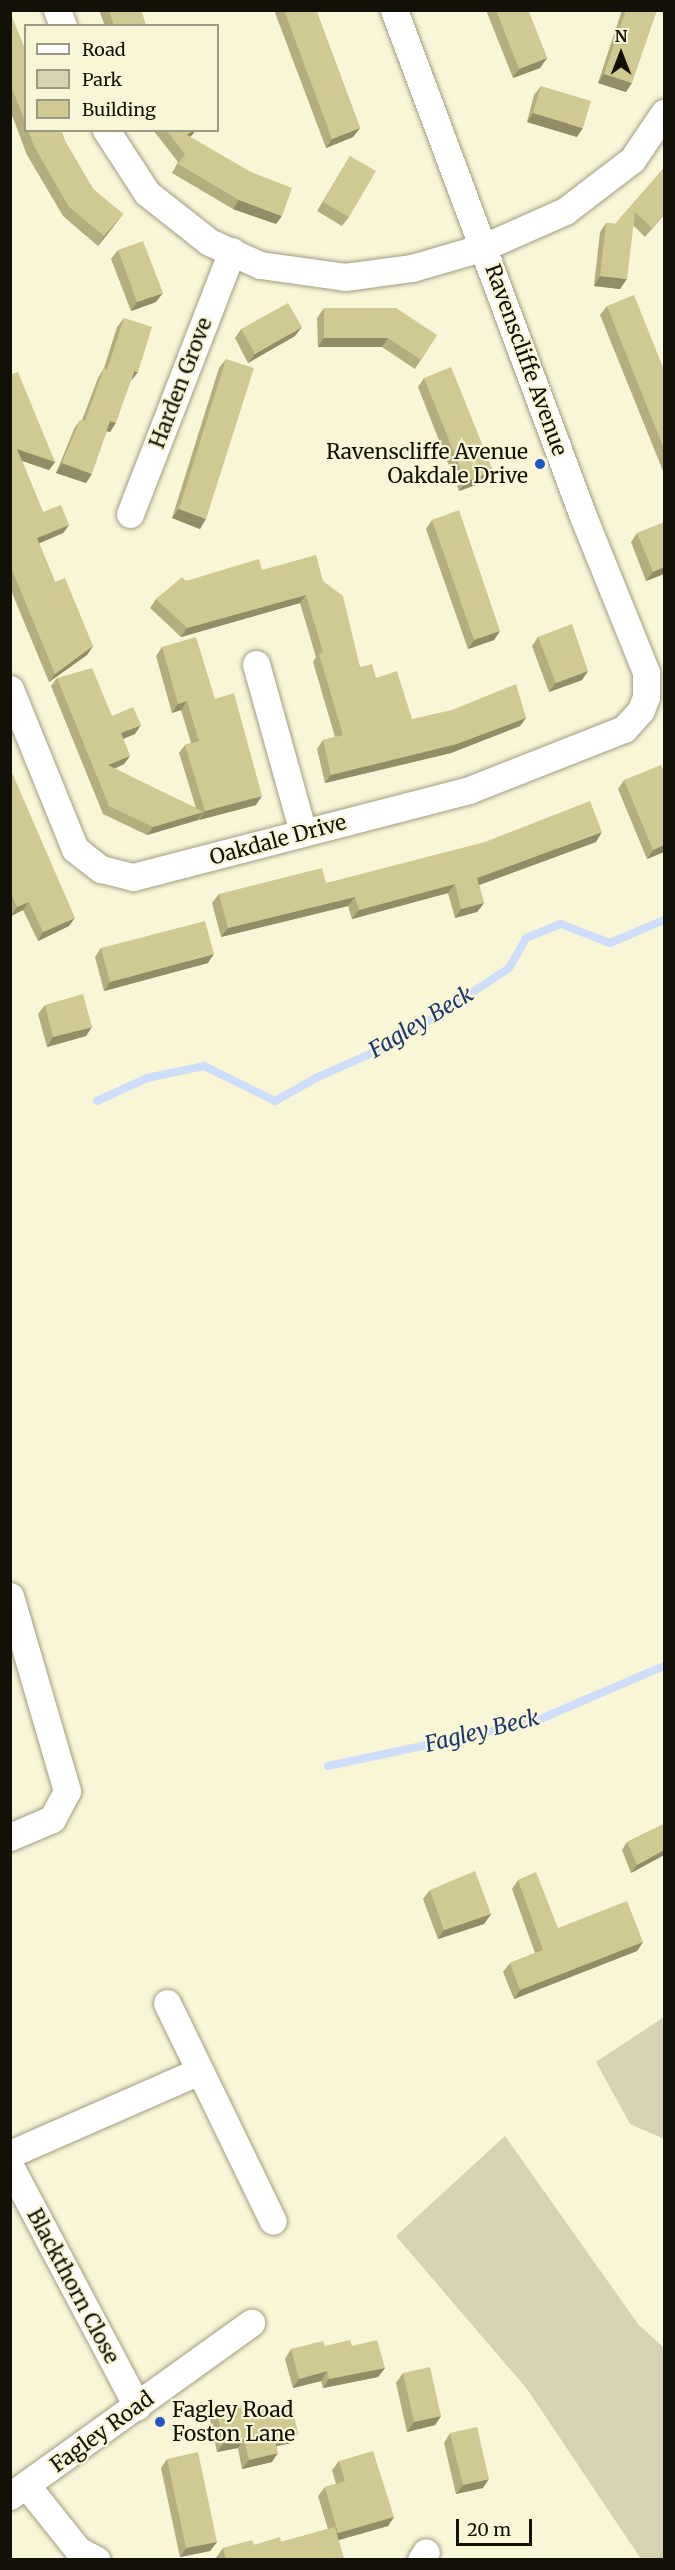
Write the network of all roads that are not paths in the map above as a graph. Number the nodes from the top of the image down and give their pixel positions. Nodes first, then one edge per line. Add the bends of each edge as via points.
1 (394, 10) edge
2 (664, 113) edge
3 (107, 132) edge
4 (484, 247) junction
5 (232, 251) junction
6 (130, 514) dead end
7 (256, 664) dead end
8 (10, 689) edge
9 (642, 710) joint
10 (303, 832) junction
11 (10, 1596) edge
12 (10, 1837) edge
13 (167, 2003) dead end
14 (199, 2071) junction
15 (10, 2154) edge
16 (10, 2166) edge
17 (273, 2222) dead end
18 (251, 2323) dead end
19 (137, 2406) junction
20 (19, 2491) edge
21 (97, 2559) edge

1 - 4 street, Ravenscliffe Avenue
2 - 4 street via 632,160 565,211
3 - 5 street via 147,193 209,242
4 - 5 street via 412,268 345,277 260,264
4 - 9 street, Ravenscliffe Avenue via 583,516 646,672
5 - 6 street, Harden Grove
7 - 10 street
8 - 10 street, Oakdale Drive via 75,849 101,869 116,875 149,876
9 - 10 street, Oakdale Drive via 624,729 469,790
11 - 12 street via 67,1791 52,1820
13 - 14 street
14 - 15 street
14 - 17 street
16 - 19 street, Blackthorn Close
18 - 19 street, Fagley Road
19 - 20 street, Fagley Road
20 - 21 street via 78,2550

